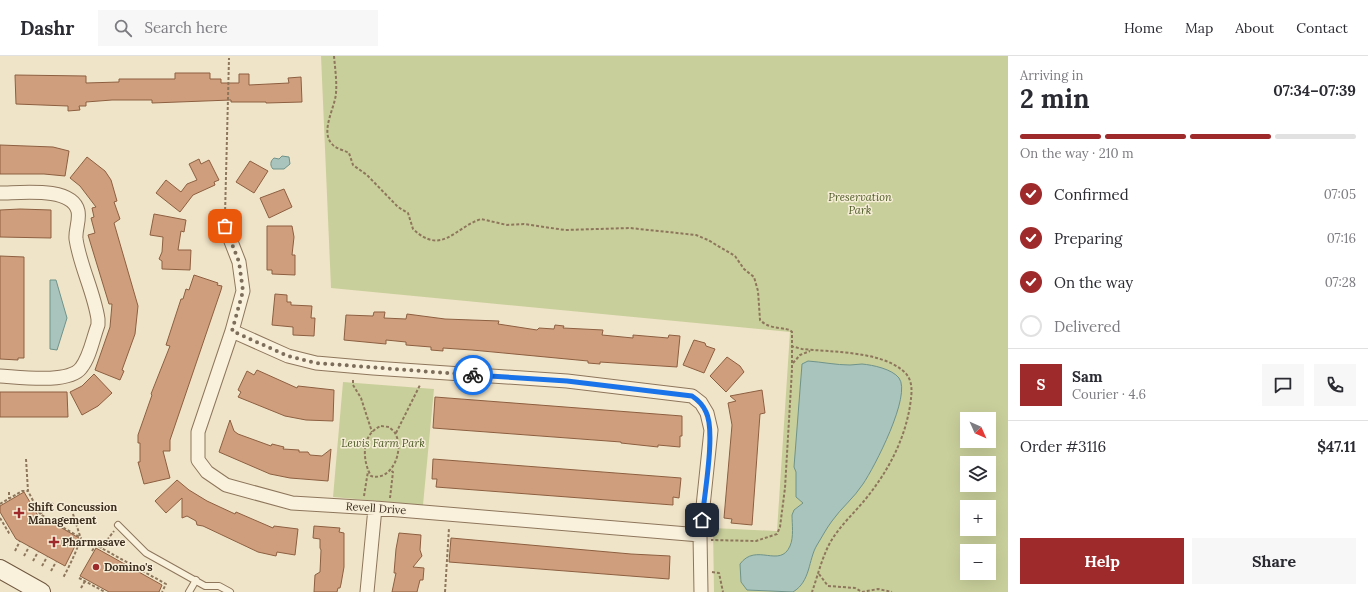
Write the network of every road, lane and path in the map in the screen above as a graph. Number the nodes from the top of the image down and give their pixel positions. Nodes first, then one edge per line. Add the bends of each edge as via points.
1 (334, 56) edge
2 (229, 58) dead end
3 (0, 193) edge
4 (225, 226) joint
5 (232, 331) junction
6 (791, 346) junction
7 (813, 350) junction
8 (792, 363) junction
9 (0, 376) edge
10 (353, 380) dead end
11 (420, 385) dead end
12 (372, 433) junction
13 (395, 433) junction
14 (26, 459) dead end
15 (368, 469) junction
16 (390, 470) junction
17 (28, 491) junction
18 (9, 492) dead end
19 (9, 499) junction
20 (53, 503) dead end
21 (0, 504) edge
22 (370, 508) junction
23 (389, 509) junction
24 (40, 514) junction
25 (73, 514) dead end
26 (0, 518) edge
27 (3, 523) junction
28 (0, 525) edge
29 (118, 525) dead end
30 (449, 528) dead end
31 (11, 534) dead end
32 (80, 537) junction
33 (108, 538) dead end
34 (700, 538) junction
35 (20, 542) dead end
36 (29, 546) dead end
37 (101, 548) junction
38 (15, 551) dead end
39 (92, 551) dead end
40 (38, 552) dead end
41 (24, 556) dead end
42 (47, 557) dead end
43 (33, 561) dead end
44 (56, 562) dead end
45 (42, 566) dead end
46 (0, 569) edge
47 (51, 571) dead end
48 (701, 572) junction
49 (818, 572) junction
50 (63, 578) dead end
51 (79, 578) dead end
52 (196, 580) junction
53 (85, 581) junction
54 (81, 588) dead end
55 (41, 592) edge
56 (105, 592) edge
57 (162, 592) edge
58 (189, 592) edge
59 (230, 592) edge
60 (367, 592) edge
61 (445, 592) edge
62 (701, 592) edge
63 (723, 592) edge
64 (812, 592) edge
65 (892, 592) edge

1 - 6 path via 336,92 331,110 329,139 332,145 348,153 353,165 367,175 398,207 408,213 411,226 416,233 439,242 477,220 485,219 507,225 524,224 565,230 630,228 696,235 735,256 744,269 752,274 757,283 760,320 769,327 790,330
2 - 4 path
3 - 9 street via 59,194 71,199 75,204 78,217 76,238 98,319 84,363 74,375 63,378
4 - 5 street, Revell Drive via 239,262 243,291
5 - 22 street, Revell Drive via 198,432 198,460 207,472 226,485 292,503
5 - 34 street via 288,356 316,363 567,381 692,396 701,403 707,413 711,430
6 - 7 path
6 - 8 path
7 - 8 path via 800,355
7 - 49 path via 878,358 902,370 910,379 913,390 908,418 891,462 868,496 832,540
8 - 34 path via 785,488 779,532 756,541
10 - 12 path
11 - 13 path
12 - 13 path via 381,426 389,427
12 - 15 path via 364,455
13 - 16 path via 398,450
14 - 17 path
15 - 16 path via 371,476 377,477 385,476
15 - 22 path
16 - 23 path via 393,472
17 - 19 path via 22,491
17 - 24 path
18 - 19 path
19 - 21 path
20 - 24 path
22 - 23 street, Revell Drive
22 - 60 street
23 - 34 street, Revell Drive
24 - 32 path
25 - 32 path
26 - 27 path
27 - 28 path
27 - 31 path
29 - 52 lane via 146,553
30 - 61 path
32 - 50 path via 72,562
33 - 37 path
34 - 48 street
35 - 38 path
36 - 41 path
37 - 39 path via 96,545
37 - 57 path via 166,584
40 - 43 path
42 - 45 path
44 - 47 path
46 - 55 main road
48 - 62 street
48 - 63 path via 719,573
49 - 64 path
49 - 65 path via 828,586 855,588 865,592 878,589
51 - 53 path
52 - 58 lane
52 - 59 lane via 206,586 219,586
53 - 54 path
53 - 56 path

